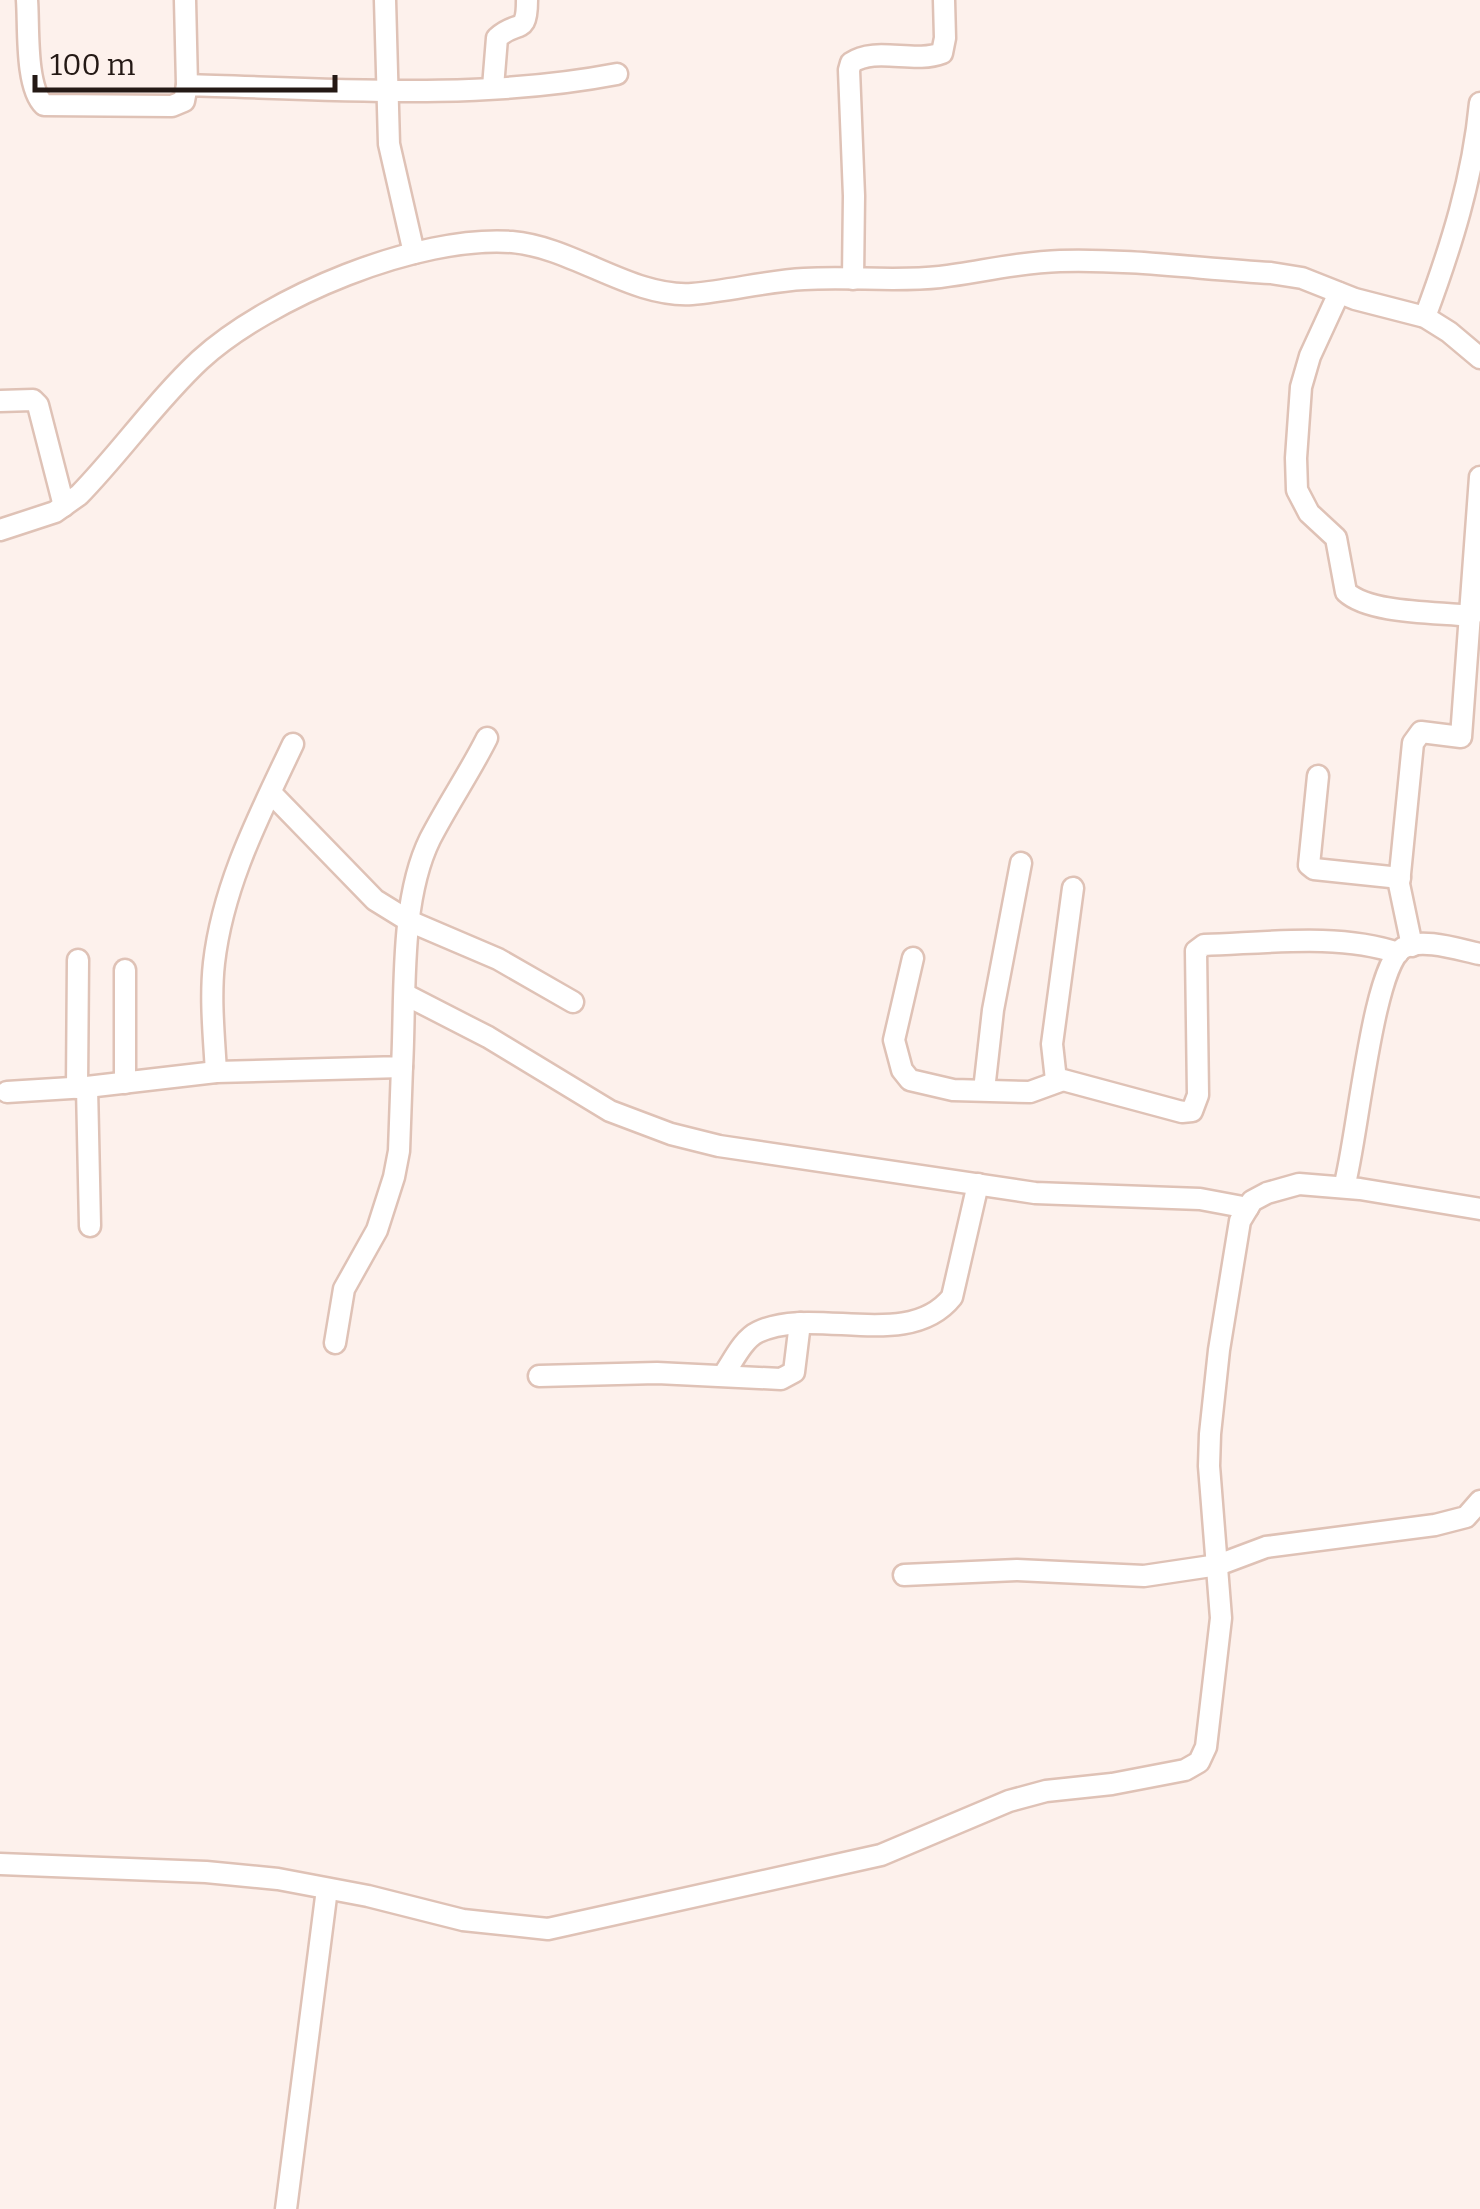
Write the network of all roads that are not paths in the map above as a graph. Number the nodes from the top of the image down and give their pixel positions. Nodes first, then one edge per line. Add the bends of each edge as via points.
1 (27, 0) edge
2 (185, 0) edge
3 (385, 0) edge
4 (527, 0) edge
5 (944, 0) edge
6 (617, 74) dead end
7 (187, 86) junction
8 (493, 87) junction
9 (387, 90) junction
10 (1480, 104) edge
11 (414, 253) junction
12 (853, 279) junction
13 (1340, 293) junction
14 (1425, 317) junction
15 (1480, 358) edge
16 (0, 400) edge
17 (1480, 476) edge
18 (64, 506) junction
19 (0, 530) edge
20 (1471, 616) junction
21 (488, 738) dead end
22 (1470, 739) edge
23 (294, 744) dead end
24 (1318, 776) dead end
25 (270, 793) junction
26 (1022, 863) dead end
27 (1400, 878) junction
28 (1073, 888) dead end
29 (408, 921) junction
30 (1405, 950) junction
31 (1480, 954) edge
32 (913, 958) dead end
33 (78, 960) dead end
34 (125, 970) dead end
35 (406, 996) junction
36 (574, 1002) dead end
37 (402, 1068) junction
38 (216, 1072) junction
39 (1056, 1080) junction
40 (125, 1082) junction
41 (82, 1087) junction
42 (984, 1090) junction
43 (7, 1092) dead end
44 (1348, 1172) junction
45 (978, 1184) junction
46 (1248, 1208) junction
47 (1480, 1209) edge
48 (90, 1226) dead end
49 (800, 1323) junction
50 (335, 1343) dead end
51 (724, 1374) junction
52 (539, 1376) dead end
53 (1480, 1500) edge
54 (1218, 1565) junction
55 (904, 1574) dead end
56 (0, 1864) edge
57 (326, 1888) junction
58 (286, 2209) edge

1 - 7 street via 32,74 44,105 172,106 184,102
2 - 7 street
3 - 9 street
4 - 8 street via 522,27 496,38
5 - 12 street via 942,53 851,63
6 - 8 street
7 - 9 street
8 - 9 street
9 - 11 street via 392,160
10 - 14 street via 1466,195
11 - 12 street via 467,242 514,242 562,252 655,290 689,294 756,282
11 - 18 street via 292,300 245,326 201,360
12 - 13 street via 936,277 1058,260 1130,262 1270,273
13 - 14 street
13 - 20 street via 1302,387 1297,490 1309,514 1336,538 1352,597 1375,606
14 - 15 street
16 - 18 street via 38,405
17 - 20 street
18 - 19 street
20 - 22 street
21 - 29 street via 426,850
22 - 27 street via 1416,736
23 - 25 street
24 - 27 street via 1309,865
25 - 29 street via 375,900
25 - 38 street via 222,914 212,994
26 - 42 street
27 - 30 street
28 - 39 street via 1052,1044
29 - 35 street
29 - 36 street via 498,958
30 - 31 street via 1423,944
30 - 39 street via 1304,942 1196,950 1198,1095 1192,1110
30 - 44 street via 1392,960 1380,992
32 - 42 street via 894,1040 902,1070 924,1085
33 - 41 street
34 - 40 street
35 - 37 street
35 - 45 street via 636,1123 719,1146
37 - 38 street
37 - 50 street via 394,1177 377,1230 344,1289
38 - 40 street
39 - 42 street via 1030,1092
40 - 41 street
41 - 43 street
41 - 48 street
44 - 46 street via 1266,1193
44 - 47 street
45 - 46 street via 1200,1198
45 - 49 street via 952,1296 941,1310 870,1327
46 - 54 street via 1240,1221 1210,1434
49 - 51 street via 754,1333
49 - 51 street via 789,1377
51 - 52 street
53 - 54 street via 1466,1517 1435,1525 1266,1547
54 - 55 street via 1144,1576
54 - 57 street via 1220,1618 1206,1747 1185,1770 1046,1790 881,1854 580,1924 548,1928 463,1920
56 - 57 street via 206,1872
57 - 58 street

